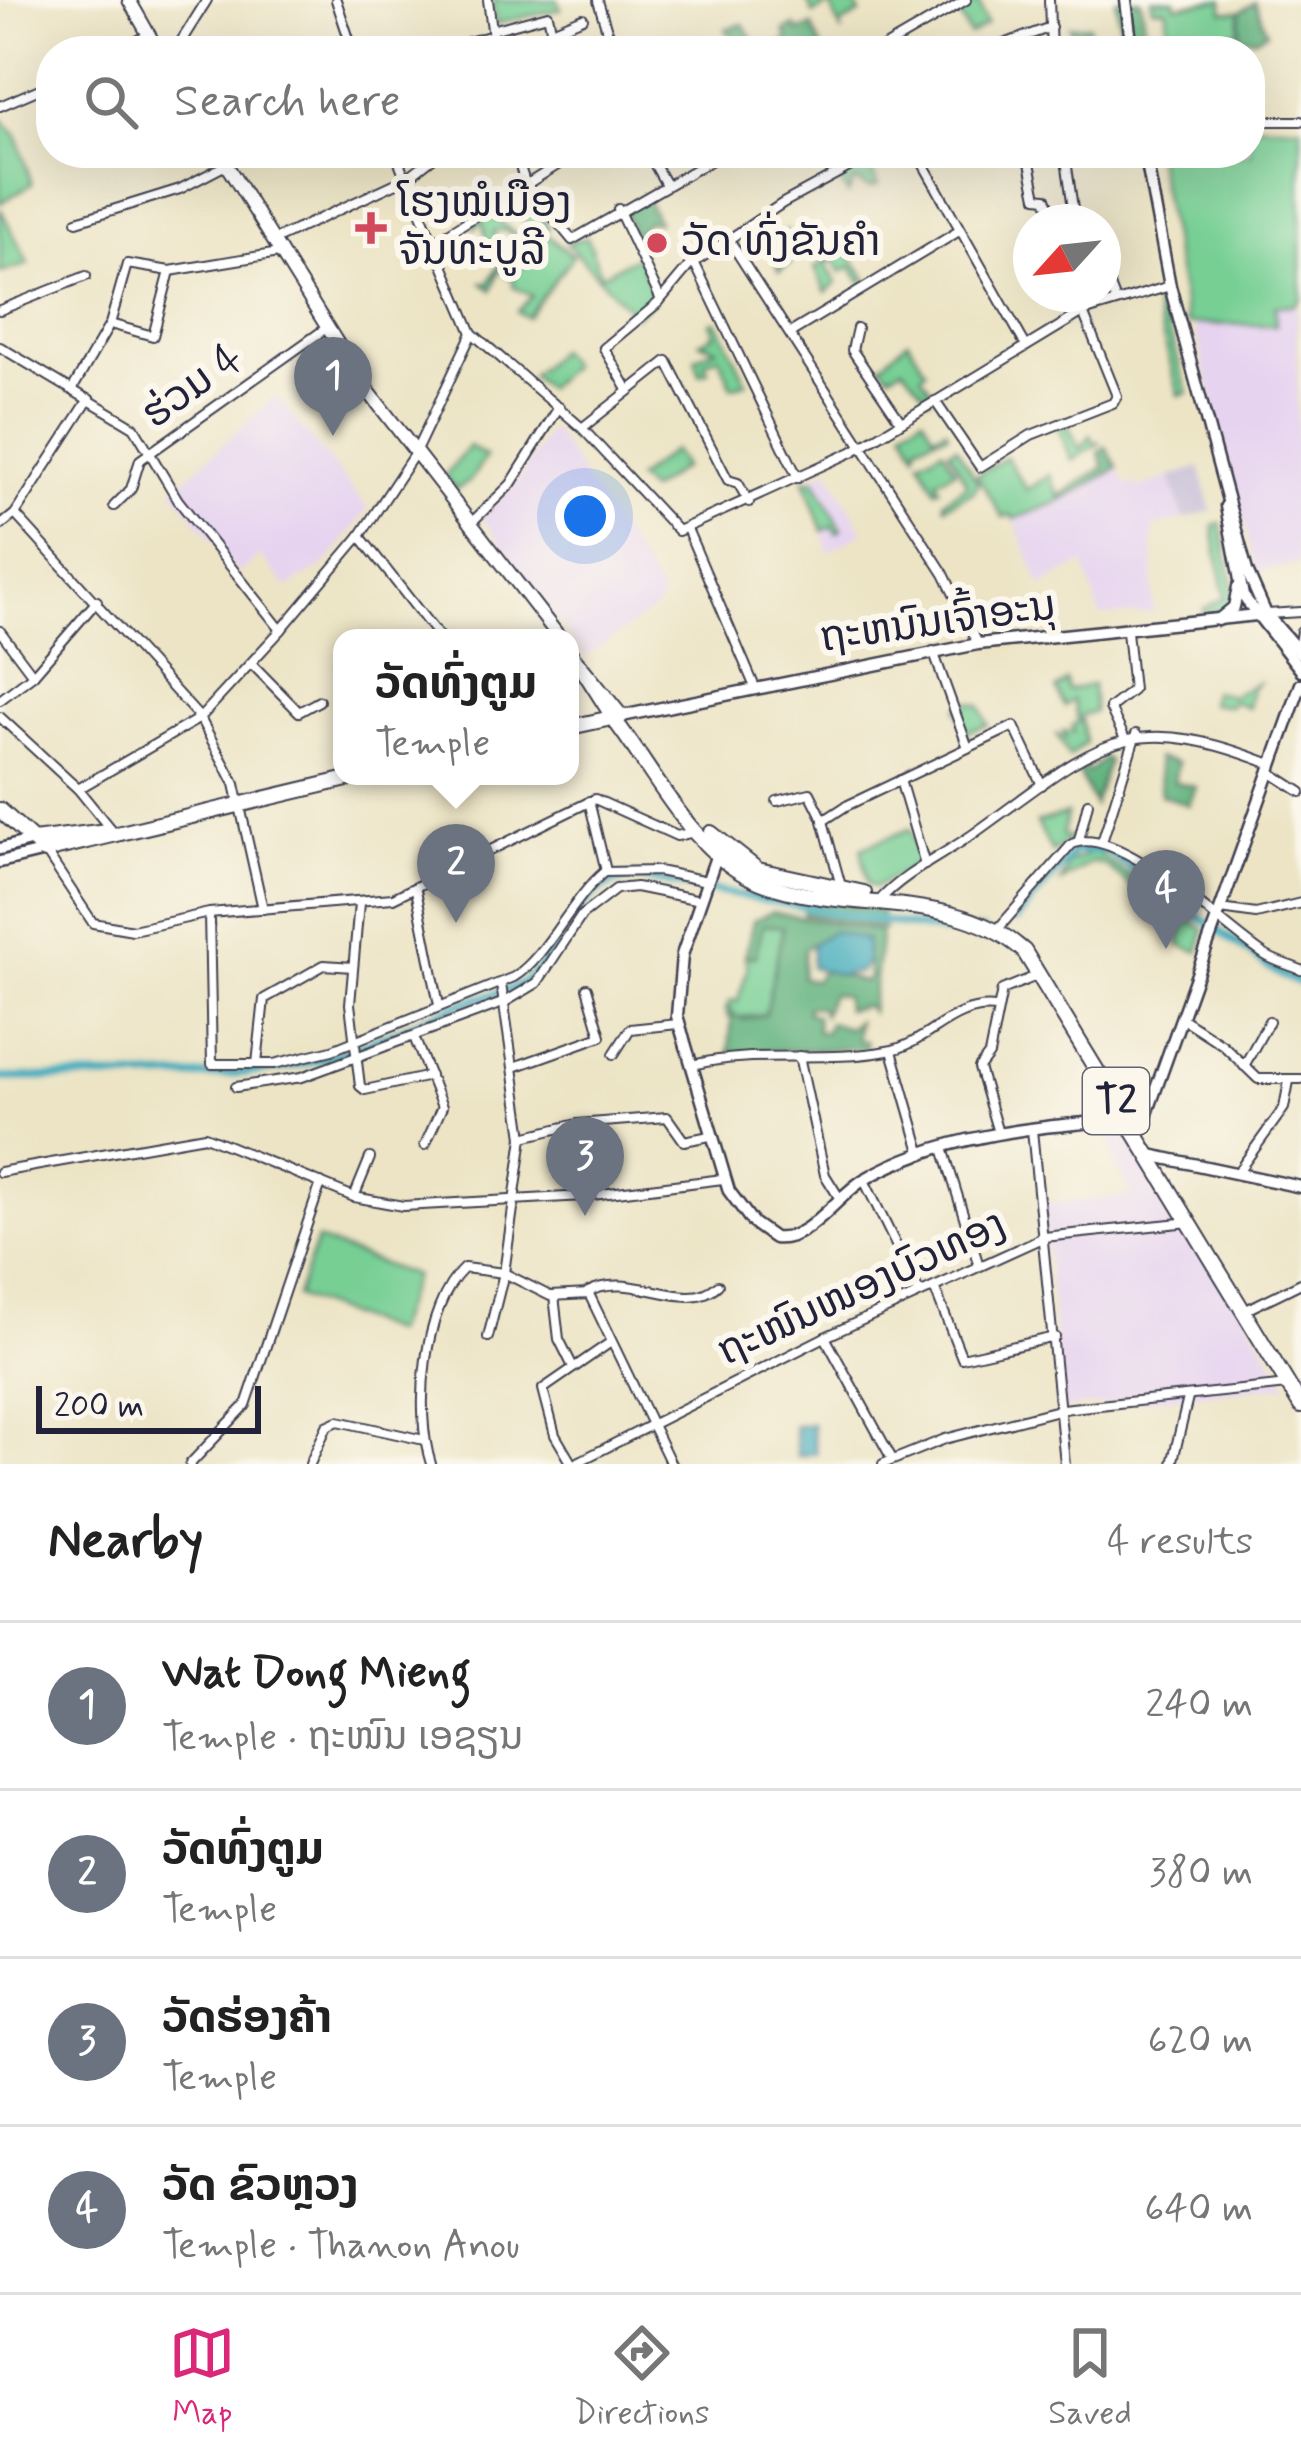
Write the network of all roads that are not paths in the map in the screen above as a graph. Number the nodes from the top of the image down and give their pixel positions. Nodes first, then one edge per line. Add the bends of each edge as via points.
1 (129, 0) edge
2 (207, 0) edge
3 (336, 0) edge
4 (488, 0) edge
5 (966, 0) edge
6 (1049, 0) edge
7 (1126, 0) edge
8 (598, 1) edge
9 (584, 18) dead end
10 (1051, 27) junction
11 (552, 31) junction
12 (492, 33) junction
13 (148, 34) joint
14 (144, 36) edge
15 (184, 36) edge
16 (348, 36) edge
17 (483, 36) edge
18 (492, 36) edge
19 (553, 36) edge
20 (609, 36) edge
21 (904, 36) edge
22 (1026, 36) edge
23 (1051, 36) edge
24 (1130, 36) edge
25 (36, 90) edge
26 (0, 106) edge
27 (1265, 121) edge
28 (1301, 121) edge
29 (209, 168) edge
30 (230, 168) edge
31 (402, 168) edge
32 (420, 168) edge
33 (520, 168) edge
34 (551, 168) edge
35 (656, 168) edge
36 (689, 168) edge
37 (847, 168) edge
38 (925, 168) edge
39 (1031, 168) edge
40 (1067, 168) edge
41 (1148, 168) edge
42 (407, 178) junction
43 (525, 183) junction
44 (665, 183) junction
45 (1048, 204) edge
46 (1073, 204) edge
47 (618, 209) junction
48 (77, 220) dead end
49 (959, 231) junction
50 (437, 240) junction
51 (729, 241) junction
52 (276, 247) junction
53 (695, 264) junction
54 (170, 271) junction
55 (86, 276) dead end
56 (1170, 286) junction
57 (1121, 298) edge
58 (660, 299) junction
59 (0, 310) edge
60 (1083, 312) joint
61 (110, 324) junction
62 (856, 328) dead end
63 (325, 329) junction
64 (472, 333) junction
65 (790, 333) junction
66 (1026, 346) junction
67 (0, 347) edge
68 (73, 388) junction
69 (627, 388) junction
70 (89, 399) junction
71 (935, 401) junction
72 (559, 407) junction
73 (901, 422) junction
74 (582, 428) junction
75 (864, 446) junction
76 (415, 453) junction
77 (150, 455) junction
78 (798, 478) junction
79 (749, 502) junction
80 (1226, 503) junction
81 (114, 506) dead end
82 (15, 514) junction
83 (472, 521) junction
84 (0, 526) edge
85 (688, 531) junction
86 (360, 536) junction
87 (1238, 578) junction
88 (98, 602) junction
89 (1301, 612) edge
90 (1261, 615) junction
91 (1223, 620) junction
92 (433, 629) edge
93 (553, 629) edge
94 (281, 630) junction
95 (1127, 631) junction
96 (0, 632) edge
97 (1301, 632) edge
98 (1271, 638) junction
99 (978, 644) junction
100 (933, 651) junction
101 (1299, 652) edge
102 (251, 663) junction
103 (579, 665) edge
104 (1301, 670) edge
105 (33, 675) junction
106 (1301, 684) edge
107 (754, 685) junction
108 (0, 700) edge
109 (319, 701) dead end
110 (617, 716) junction
111 (0, 717) edge
112 (200, 718) junction
113 (579, 725) edge
114 (1136, 734) junction
115 (1124, 737) junction
116 (967, 745) junction
117 (1272, 768) junction
118 (900, 780) junction
119 (333, 782) edge
120 (1042, 785) junction
121 (78, 789) junction
122 (1301, 792) edge
123 (589, 801) junction
124 (778, 801) dead end
125 (239, 803) junction
126 (1088, 803) dead end
127 (0, 810) edge
128 (823, 821) junction
129 (112, 831) junction
130 (697, 831) junction
131 (1078, 840) junction
132 (1102, 842) junction
133 (39, 846) junction
134 (0, 849) edge
135 (716, 854) junction
136 (0, 862) edge
137 (925, 865) junction
138 (606, 871) junction
139 (841, 887) junction
140 (416, 890) junction
141 (703, 890) junction
142 (879, 901) junction
143 (359, 903) junction
144 (1301, 903) edge
145 (263, 909) junction
146 (209, 913) junction
147 (1220, 913) junction
148 (997, 930) junction
149 (353, 967) junction
150 (1301, 970) edge
151 (1041, 975) junction
152 (501, 984) junction
153 (587, 988) dead end
154 (505, 1002) junction
155 (439, 1004) junction
156 (996, 1008) junction
157 (1183, 1019) junction
158 (1269, 1021) dead end
159 (678, 1024) junction
160 (414, 1037) junction
161 (354, 1050) junction
162 (892, 1051) junction
163 (614, 1054) dead end
164 (799, 1056) junction
165 (257, 1064) junction
166 (690, 1066) junction
167 (1244, 1066) junction
168 (514, 1067) junction
169 (430, 1076) junction
170 (1301, 1079) edge
171 (1289, 1081) junction
172 (236, 1087) dead end
173 (1127, 1119) junction
174 (1032, 1130) junction
175 (998, 1132) junction
176 (710, 1136) junction
177 (1139, 1136) junction
178 (523, 1137) junction
179 (425, 1145) dead end
180 (943, 1148) junction
181 (1150, 1155) junction
182 (922, 1156) junction
183 (370, 1158) dead end
184 (0, 1172) edge
185 (1237, 1173) junction
186 (723, 1179) junction
187 (864, 1180) junction
188 (321, 1182) junction
189 (1301, 1186) edge
190 (517, 1196) junction
191 (354, 1197) junction
192 (840, 1199) junction
193 (1192, 1222) junction
194 (1044, 1238) junction
195 (979, 1266) junction
196 (504, 1273) junction
197 (1301, 1282) edge
198 (718, 1285) dead end
199 (934, 1286) junction
200 (588, 1292) junction
201 (919, 1292) junction
202 (554, 1296) junction
203 (1246, 1310) junction
204 (488, 1337) dead end
205 (825, 1337) junction
206 (1055, 1337) junction
207 (610, 1342) junction
208 (573, 1367) junction
209 (1288, 1384) junction
210 (1188, 1398) junction
211 (1301, 1406) edge
212 (1062, 1409) junction
213 (651, 1421) junction
214 (424, 1440) junction
215 (914, 1452) junction
216 (887, 1461) edge
217 (190, 1464) edge
218 (310, 1464) edge
219 (430, 1464) edge
220 (573, 1464) edge
221 (671, 1464) edge
222 (916, 1464) edge
223 (1065, 1464) edge
224 (1172, 1464) edge

1 - 13 main road
2 - 15 street
3 - 16 street
4 - 12 street
5 - 21 street
6 - 10 street
7 - 24 street
8 - 20 street
9 - 11 street
10 - 22 street
10 - 23 street
11 - 12 street via 542,15
11 - 19 street
12 - 17 street
12 - 18 street
13 - 14 street
25 - 26 street
27 - 28 street
29 - 48 street via 180,189
30 - 52 main road
31 - 42 street
32 - 42 street
33 - 43 street
34 - 43 street
35 - 44 street
36 - 44 street
37 - 51 street
38 - 49 street
39 - 45 street via 1037,197
40 - 46 street
41 - 56 street
42 - 50 street
42 - 52 street
43 - 47 street via 568,240
43 - 50 street
44 - 47 street
47 - 58 street
49 - 65 street
49 - 66 street
50 - 64 street
51 - 53 street
51 - 65 street
52 - 54 street
52 - 63 main road
53 - 58 street
53 - 78 street
54 - 61 street via 128,264
54 - 61 street via 153,336
55 - 59 street
56 - 57 street
56 - 80 street
58 - 69 street via 603,351
60 - 66 street
60 - 71 street via 1104,356 1113,404 1031,435 979,467
61 - 68 street
62 - 73 street via 852,350
63 - 76 main road
63 - 77 street, ຮ່ວມ 4
64 - 72 street
64 - 76 street
65 - 75 street
66 - 71 street
67 - 68 street
68 - 70 street
69 - 74 street
69 - 79 street via 667,361 728,480
70 - 77 street via 134,428
70 - 82 street
71 - 73 street
72 - 74 street
72 - 83 street via 511,484
73 - 75 street
74 - 85 street via 671,527
75 - 78 street
75 - 99 street
76 - 83 main road
76 - 86 street
77 - 81 street, ຮ່ວມ 4
77 - 94 street
78 - 79 street
79 - 85 street
80 - 87 street
80 - 90 street
82 - 84 street
82 - 88 street
83 - 93 main road
85 - 107 street
86 - 92 street
86 - 94 street
87 - 90 street
87 - 91 street via 1238,599
88 - 105 street
88 - 112 street
89 - 90 street
90 - 91 street, ຖະຫນົນເຈົ້າອະນຸ
90 - 98 street
90 - 101 street
91 - 95 street, ຖະຫນົນເຈົ້າອະນຸ
91 - 98 street
94 - 102 street
95 - 99 street, ຖະຫນົນເຈົ້າອະນຸ
95 - 115 street via 1133,690 1110,709
96 - 105 street
97 - 101 street
98 - 104 street
99 - 100 street, ຖະຫນົນເຈົ້າອະນຸ
100 - 107 street, ຖະຫນົນເຈົ້າອະນຸ
100 - 116 street
102 - 109 street via 299,712
102 - 112 street
103 - 110 main road, T2
105 - 108 street
106 - 117 street
107 - 110 street, ຖະຫນົນເຈົ້າອະນຸ
110 - 113 main road
110 - 130 main road, T2
110 - 139 main road, T2 via 728,851 758,870
111 - 121 street
112 - 121 street
112 - 125 street
114 - 115 street
114 - 117 street via 1188,740
114 - 132 street
115 - 120 street via 1078,756
116 - 118 street
116 - 120 street via 1017,727
117 - 122 street
117 - 147 street
118 - 128 street
118 - 137 street
119 - 125 main road
120 - 137 street
121 - 129 street
123 - 130 street via 605,800 677,836
123 - 138 street
123 - 140 street
124 - 128 street via 813,794
125 - 129 main road
125 - 145 street
126 - 131 street
127 - 133 main road
128 - 139 street
129 - 133 main road
130 - 135 main road, T2
131 - 132 street
131 - 148 street
132 - 147 street
133 - 134 street
133 - 136 street
133 - 146 street via 99,927 133,930
135 - 141 street
135 - 142 main road, T2 via 756,880
137 - 142 street
138 - 141 street via 658,871
138 - 152 street via 578,894 529,966
139 - 142 main road, T2
140 - 143 street
140 - 155 street
141 - 154 street via 606,893 537,983
141 - 159 street via 682,955
142 - 148 main road, T2
143 - 145 street
143 - 149 street
144 - 147 street
145 - 146 street
146 - 165 street via 212,1064
147 - 150 street via 1267,956
147 - 157 street
148 - 151 main road, T2
149 - 161 street
149 - 165 street via 324,965 264,999
151 - 156 street via 1002,990
151 - 173 main road, T2
152 - 154 street
152 - 155 street
153 - 168 street via 601,1036
154 - 160 street
154 - 168 street
155 - 161 street
156 - 162 street via 965,1008
156 - 175 street via 989,1055 978,1071
157 - 167 street
157 - 177 street
158 - 167 street
159 - 163 street via 630,1029
159 - 166 street
160 - 161 street
160 - 169 street
161 - 165 street
161 - 169 street via 365,1090
161 - 172 street via 302,1077
162 - 164 street
162 - 182 street
164 - 166 street
164 - 192 street via 825,1175
166 - 176 street
167 - 171 street via 1261,1080
168 - 178 street
169 - 179 street via 442,1109
170 - 171 street
171 - 185 street via 1284,1108
173 - 174 street
173 - 177 main road, T2
174 - 175 street
174 - 194 street
175 - 180 street
176 - 178 street via 684,1141 667,1117
176 - 186 street
177 - 181 main road, T2
178 - 190 street
180 - 182 street
180 - 195 street
181 - 185 street
181 - 193 main road, T2
182 - 187 street
183 - 191 street
184 - 188 street via 205,1136
185 - 189 street
186 - 190 street
186 - 192 street via 739,1208 774,1238 796,1235
187 - 192 street
187 - 201 street
188 - 191 street
188 - 217 street via 246,1405
190 - 191 street via 403,1206
190 - 196 street
193 - 194 street, ຖະໜົນໜອງບົວທອງ
193 - 203 main road, T2
194 - 195 street, ຖະໜົນໜອງບົວທອງ
194 - 206 street
195 - 199 street, ຖະໜົນໜອງບົວທອງ
196 - 202 street
196 - 204 street
196 - 214 street via 459,1271 428,1342
197 - 203 street
198 - 200 street via 695,1296 624,1282
199 - 201 street, ຖະໜົນໜອງບົວທອງ
199 - 206 street via 962,1358
200 - 202 street
200 - 207 street
201 - 205 street, ຖະໜົນໜອງບົວທອງ
202 - 208 street via 559,1339
203 - 209 main road, T2
205 - 213 street, ຖະໜົນໜອງບົວທອງ
205 - 216 street
206 - 212 street
207 - 208 street
207 - 213 street
208 - 220 street via 542,1395
209 - 210 street
209 - 211 main road, T2
210 - 212 street
210 - 224 street
212 - 215 street
212 - 223 street
213 - 220 street, ຖະໜົນໜອງບົວທອງ
213 - 221 street
214 - 218 street via 338,1420 327,1426
214 - 219 street
215 - 216 street
215 - 222 street

